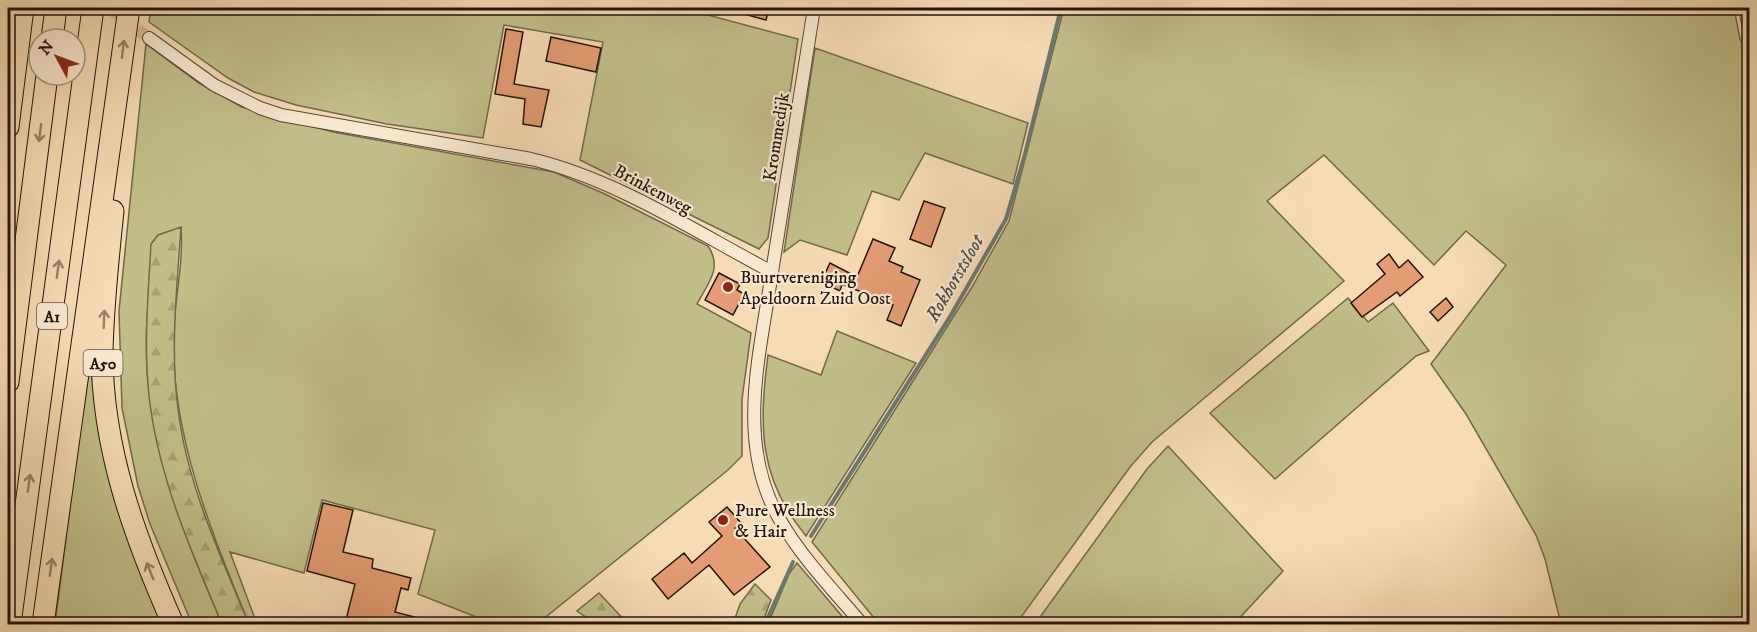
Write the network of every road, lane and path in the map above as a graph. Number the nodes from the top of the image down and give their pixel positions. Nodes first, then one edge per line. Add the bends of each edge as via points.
1 (23, 8) edge
2 (56, 8) edge
3 (93, 8) edge
4 (129, 8) edge
5 (814, 8) edge
6 (1745, 8) edge
7 (54, 27) edge
8 (1749, 33) edge
9 (149, 38) tunnel mouth
10 (45, 87) edge
11 (118, 90) junction
12 (8, 127) edge
13 (772, 272) junction
14 (8, 382) edge
15 (10, 624) edge
16 (43, 624) edge
17 (173, 624) edge
18 (862, 624) edge

1 - 12 highway
2 - 7 highway
15 -> 3 highway, A1
11 -> 4 highway, A1
5 - 13 street, Krommedijk
6 - 8 street
9 - 13 street, Brinkenweg via 214,85 260,108 305,121 565,167
10 -> 14 highway, A1
16 -> 11 highway, A1
17 -> 11 highway, A50 via 128,513 105,399 103,318
13 - 18 street via 754,397 759,472 785,528

